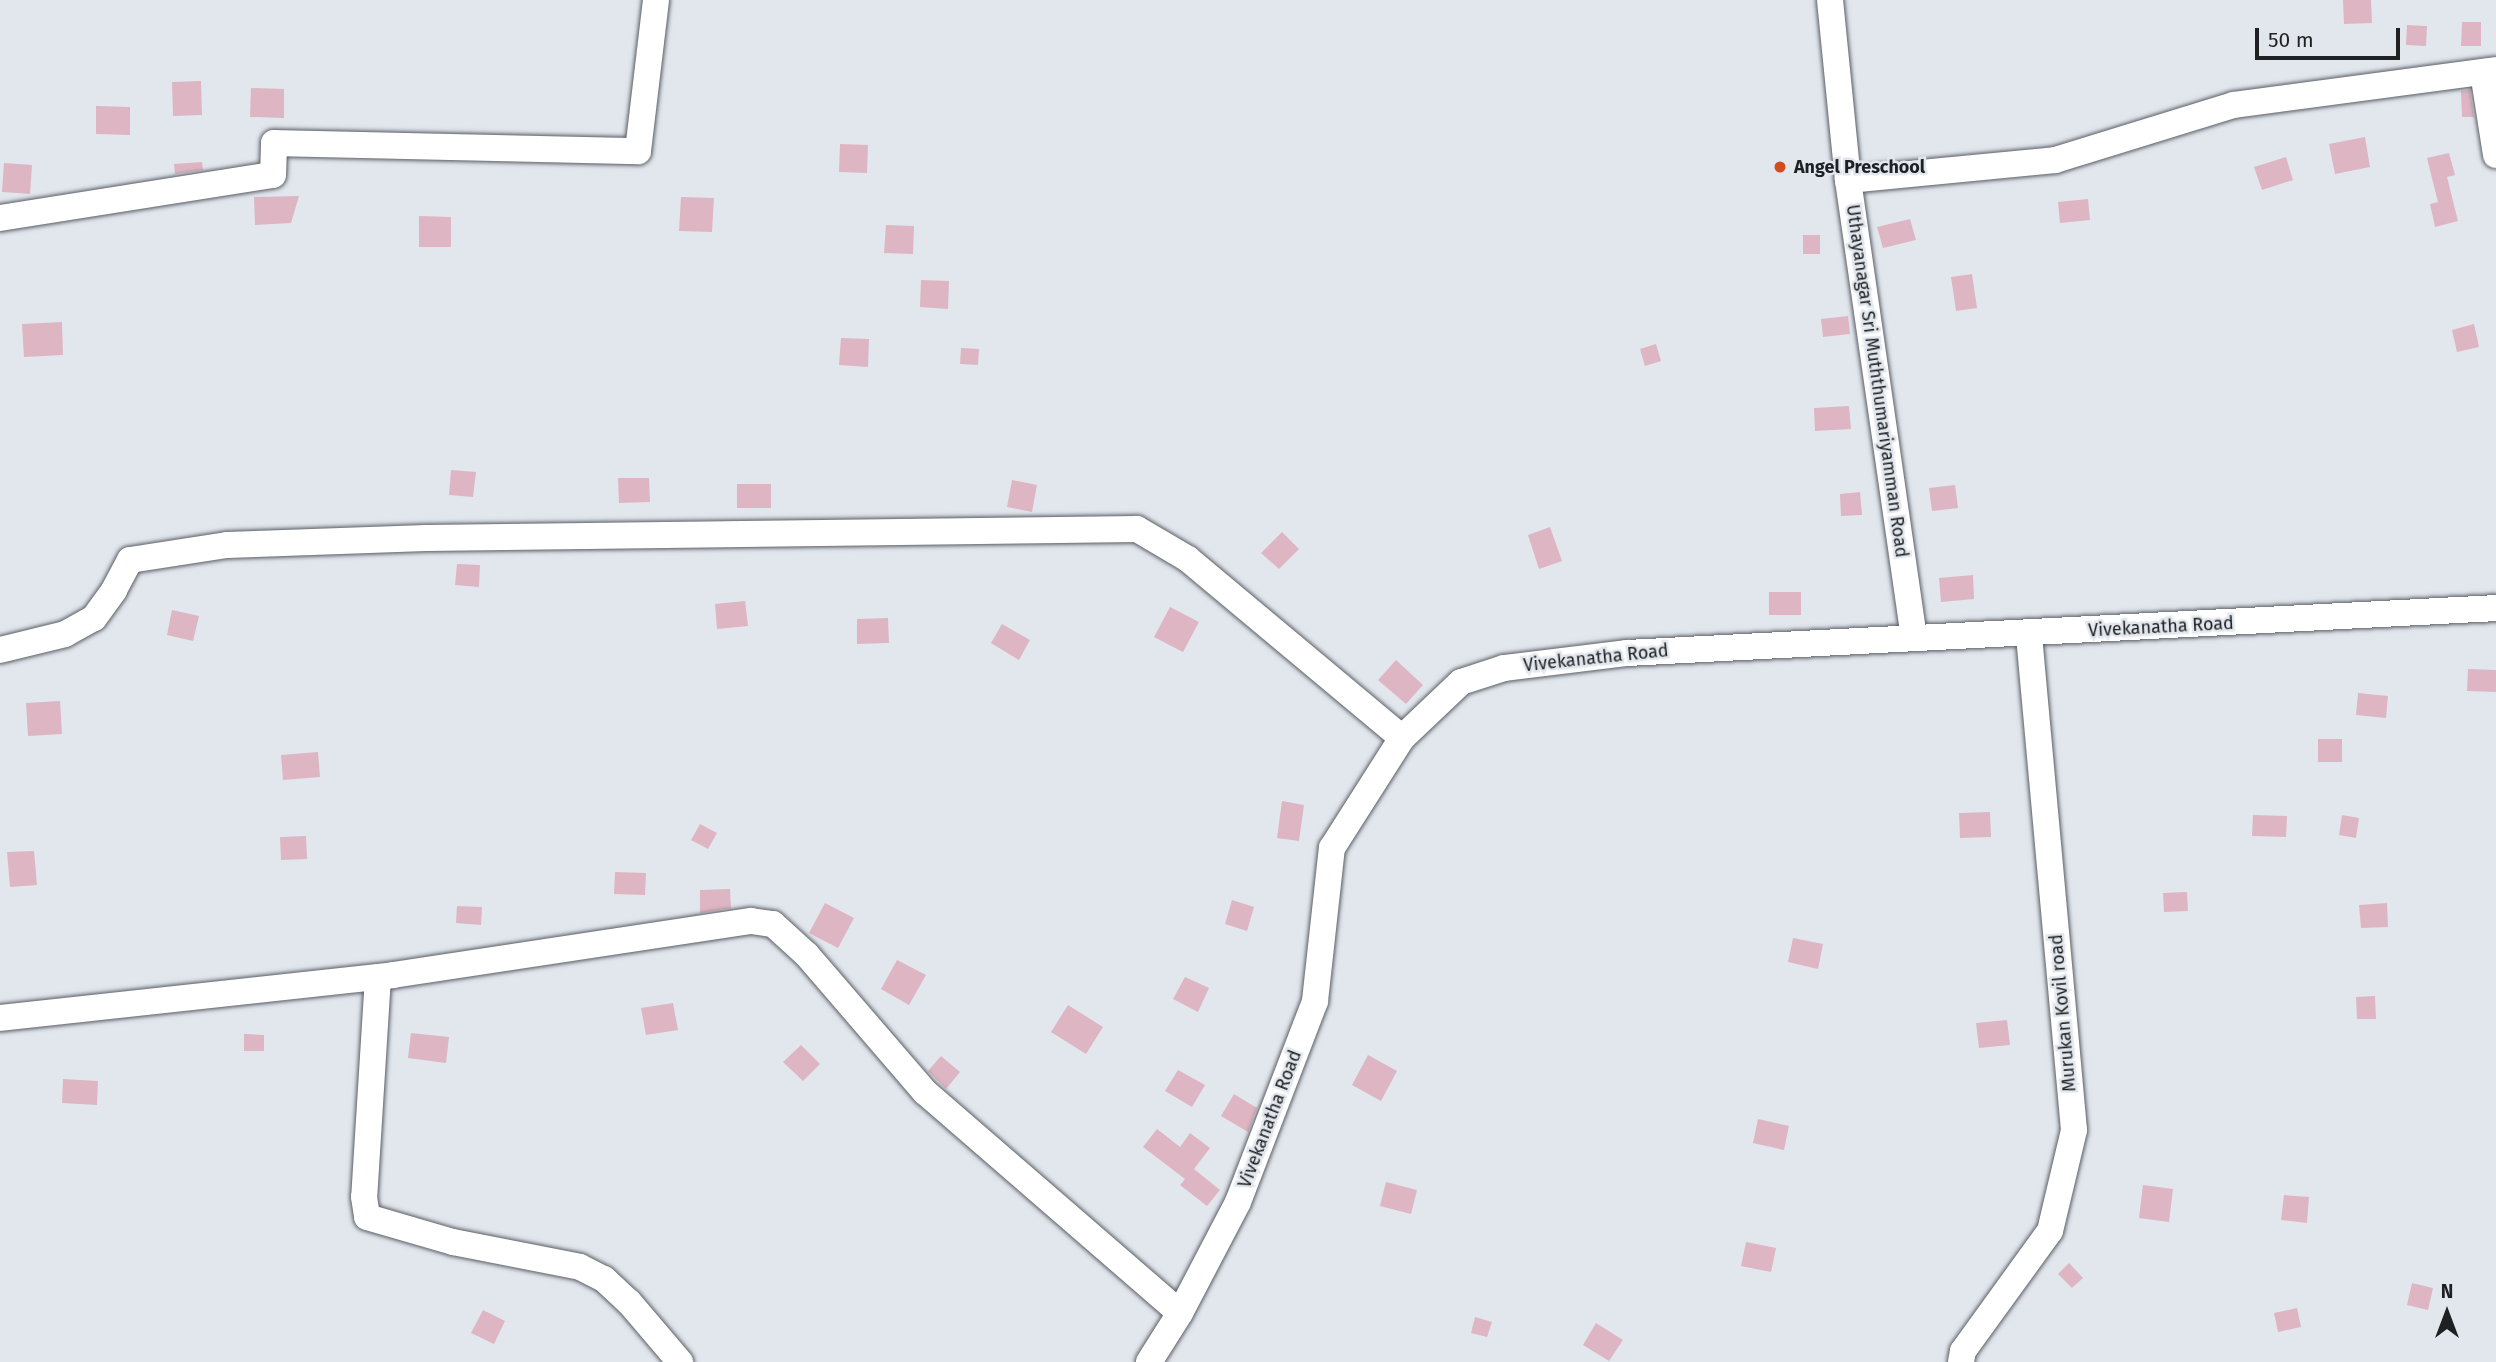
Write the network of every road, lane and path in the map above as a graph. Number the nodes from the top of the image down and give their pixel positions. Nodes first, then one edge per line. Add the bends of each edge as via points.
1 (656, 0) edge
2 (1830, 0) edge
3 (2490, 71) edge
4 (2496, 155) edge
5 (1848, 180) junction
6 (0, 218) edge
7 (2496, 608) edge
8 (2029, 634) junction
9 (1914, 636) junction
10 (0, 650) edge
11 (1402, 738) junction
12 (378, 977) junction
13 (0, 1018) edge
14 (1180, 1313) junction
15 (680, 1362) edge
16 (1149, 1362) edge
17 (1962, 1362) edge

1 - 6 street via 638,151 274,142 273,175
2 - 5 street, Uthayanagar Sri Muththumariyamman Road
3 - 4 street
3 - 5 street via 2235,105 2055,160
5 - 9 street, Uthayanagar Sri Muththumariyamman Road
7 - 8 street, Vivekanatha Road
8 - 9 street, Vivekanatha Road
8 - 17 street, Murukan Kovil road via 2074,1130 2050,1231 1963,1351
9 - 11 street, Vivekanatha Road via 1627,653 1504,667 1461,682
10 - 11 street via 65,634 94,618 130,560 227,545 426,538 1138,529 1188,559
11 - 14 street, Vivekanatha Road via 1332,848 1315,1001 1238,1202
12 - 13 street
12 - 14 street via 751,921 773,924 807,955 925,1092
12 - 15 street via 366,1217 453,1242 580,1267 604,1279 629,1302
14 - 16 street, Vivekanatha Road

